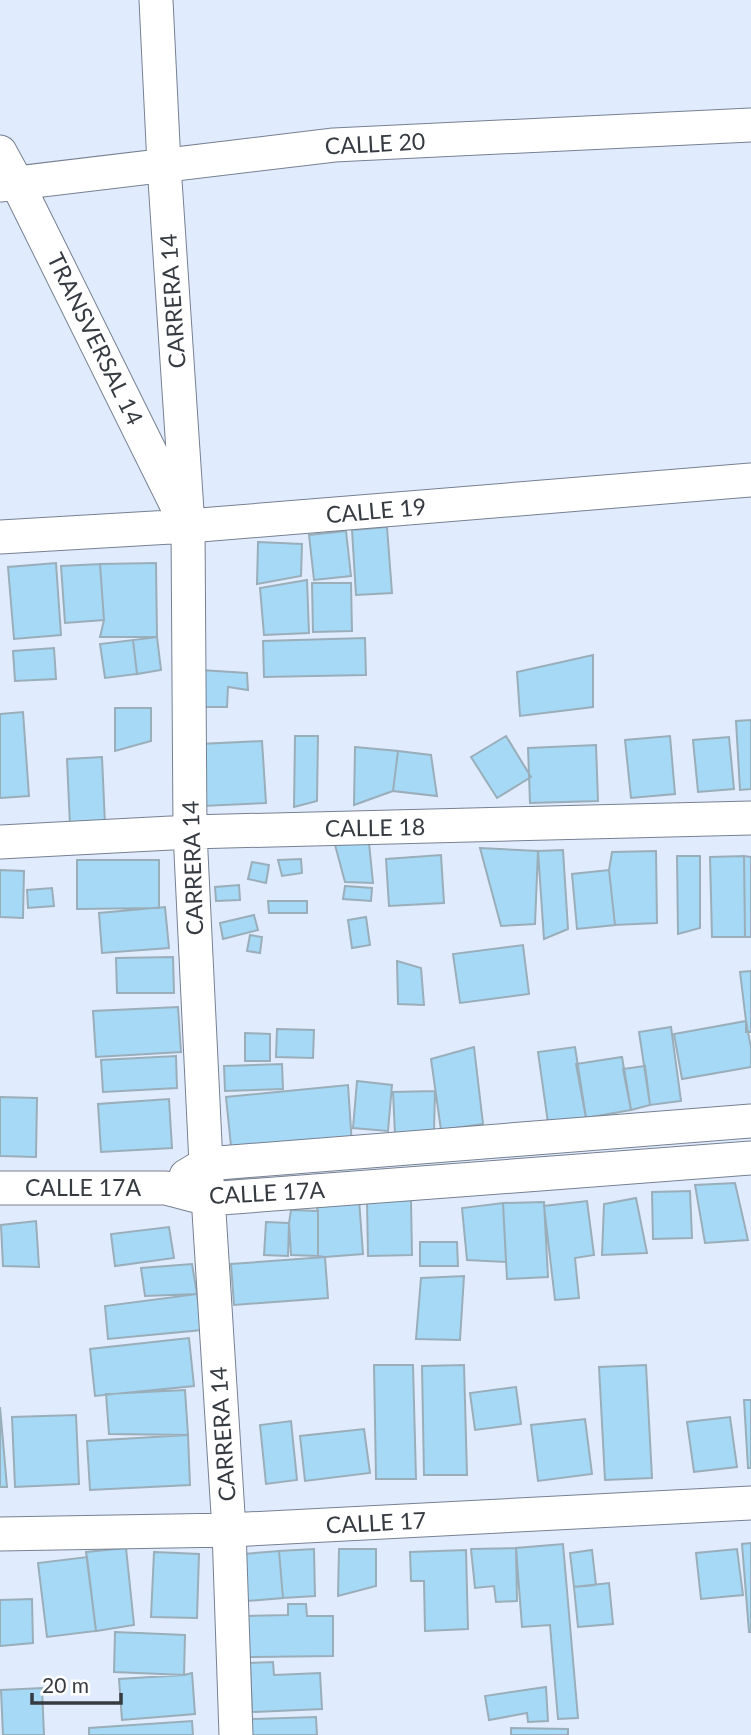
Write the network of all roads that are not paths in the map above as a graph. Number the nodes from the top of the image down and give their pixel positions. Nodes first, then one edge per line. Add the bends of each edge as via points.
1 (156, 0) edge
2 (751, 125) edge
3 (0, 152) edge
4 (164, 164) junction
5 (9, 184) edge
6 (751, 480) edge
7 (188, 526) junction
8 (0, 537) edge
9 (751, 818) edge
10 (190, 832) junction
11 (0, 842) edge
12 (751, 1121) edge
13 (751, 1158) edge
14 (206, 1164) junction
15 (0, 1188) edge
16 (166, 1188) junction
17 (208, 1199) junction
18 (751, 1503) edge
19 (229, 1530) junction
20 (0, 1534) edge
21 (236, 1735) edge

1 - 4 street, CARRERA 14
2 - 4 street, CALLE 20 via 334,145
3 - 5 street, TRANSVERSAL 14
4 - 5 street, CALLE 20
4 - 7 street, CARRERA 14
5 - 7 street, TRANSVERSAL 14
6 - 7 street, CALLE 19
7 - 8 street, CALLE 19
7 - 10 street, CARRERA 14
9 - 10 street, CALLE 18
10 - 11 street, CALLE 18
10 - 14 street, CARRERA 14
12 - 14 street, CALLE 17A
13 - 17 street, CALLE 17A
14 - 16 street, CALLE 17A
14 - 17 street, CARRERA 14
15 - 16 street, CALLE 17A
16 - 17 street, CALLE 17A
17 - 19 street, CARRERA 14
18 - 19 street, CALLE 17
19 - 20 street, CALLE 17
19 - 21 street, CARRERA 14

